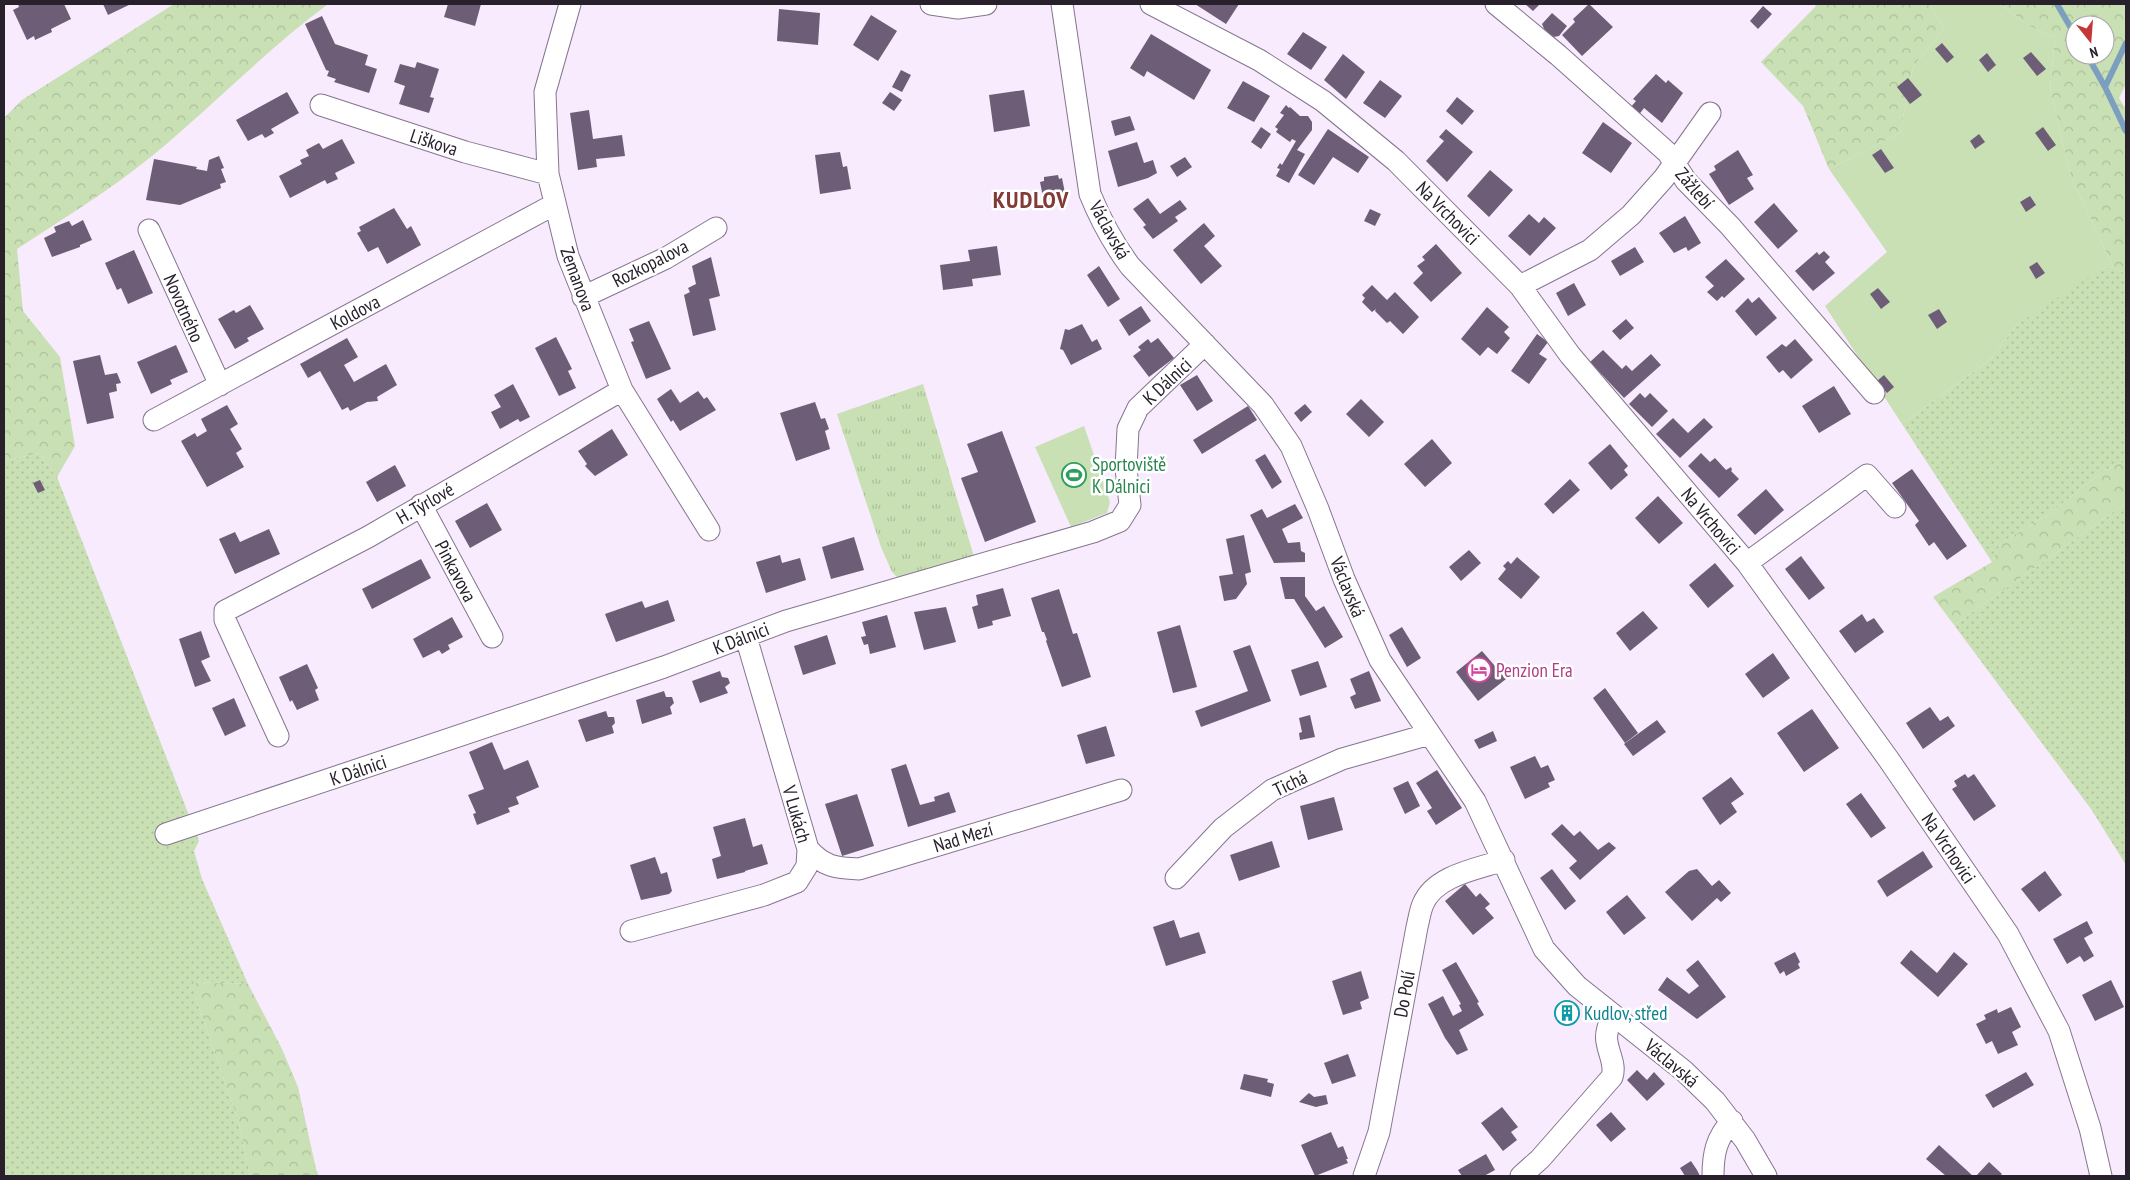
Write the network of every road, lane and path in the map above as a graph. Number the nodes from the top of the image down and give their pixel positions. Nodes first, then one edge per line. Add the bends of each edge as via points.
1 (570, 4) edge
2 (931, 4) edge
3 (986, 4) edge
4 (1062, 4) edge
5 (1151, 4) edge
6 (1496, 4) edge
7 (321, 105) dead end
8 (1710, 113) dead end
9 (1675, 164) junction
10 (548, 174) junction
11 (555, 204) junction
12 (716, 228) dead end
13 (149, 230) dead end
14 (1520, 286) junction
15 (583, 297) junction
16 (1205, 344) junction
17 (220, 386) junction
18 (622, 390) junction
19 (1874, 394) dead end
20 (154, 420) dead end
21 (421, 505) junction
22 (1895, 507) dead end
23 (709, 530) dead end
24 (1747, 563) junction
25 (492, 637) dead end
26 (746, 637) junction
27 (1430, 734) junction
28 (278, 736) dead end
29 (1121, 790) dead end
30 (166, 834) dead end
31 (808, 850) junction
32 (1504, 860) junction
33 (1176, 878) dead end
34 (631, 932) dead end
35 (1613, 1015) junction
36 (1732, 1121) junction
37 (1364, 1176) edge
38 (1521, 1176) edge
39 (1712, 1176) edge
40 (1766, 1176) edge
41 (2101, 1176) edge

1 - 10 street, Zemanova via 545,92
2 - 3 street via 958,8
4 - 16 street, Václavská via 1085,167 1090,194 1101,222 1130,266
5 - 14 street, Na Vrchovici via 1259,60 1324,101 1396,161
6 - 9 street, Zážlebí via 1558,54 1668,153
7 - 10 street, Liškova via 465,152
8 - 9 street
9 - 14 street via 1631,215 1590,250
9 - 19 street, Zážlebí via 1686,181 1730,226
10 - 11 street, Zemanova
11 - 15 street, Zemanova via 568,256
11 - 17 street, Koldova
12 - 15 street, Rozkopalova via 666,258
13 - 17 street, Novotného
14 - 24 street, Na Vrchovici via 1570,355
15 - 18 street, Zemanova
16 - 26 street, K Dálnici via 1138,408 1128,430 1126,468 1130,505 1120,521 1093,532 786,621
16 - 27 street, Václavská via 1263,405 1291,446 1380,660
17 - 20 street, Koldova
18 - 21 street, H. Týrlové
18 - 23 street, Zemanova
21 - 25 street, Pinkavova
21 - 28 street, H. Týrlové via 368,537 225,611 225,620
22 - 24 street via 1867,475
24 - 41 street, Na Vrchovici via 1890,760 2008,934 2059,1031 2090,1128
26 - 30 street, K Dálnici
26 - 31 street, V Lukách
27 - 32 street, Václavská via 1475,801
27 - 33 street, Tichá via 1342,759 1272,790 1223,828
29 - 31 street, Nad Mezí via 859,869 836,868 817,859
31 - 34 street, V Lukách via 807,866 797,882 764,895
32 - 35 street, Václavská via 1544,948 1564,973
32 - 37 street, Do Polí via 1451,878 1438,886 1423,904 1379,1132
35 - 36 street, Václavská via 1684,1071
35 - 38 street via 1607,1041 1614,1071 1612,1077
36 - 39 street via 1717,1142
36 - 40 street, Václavská

